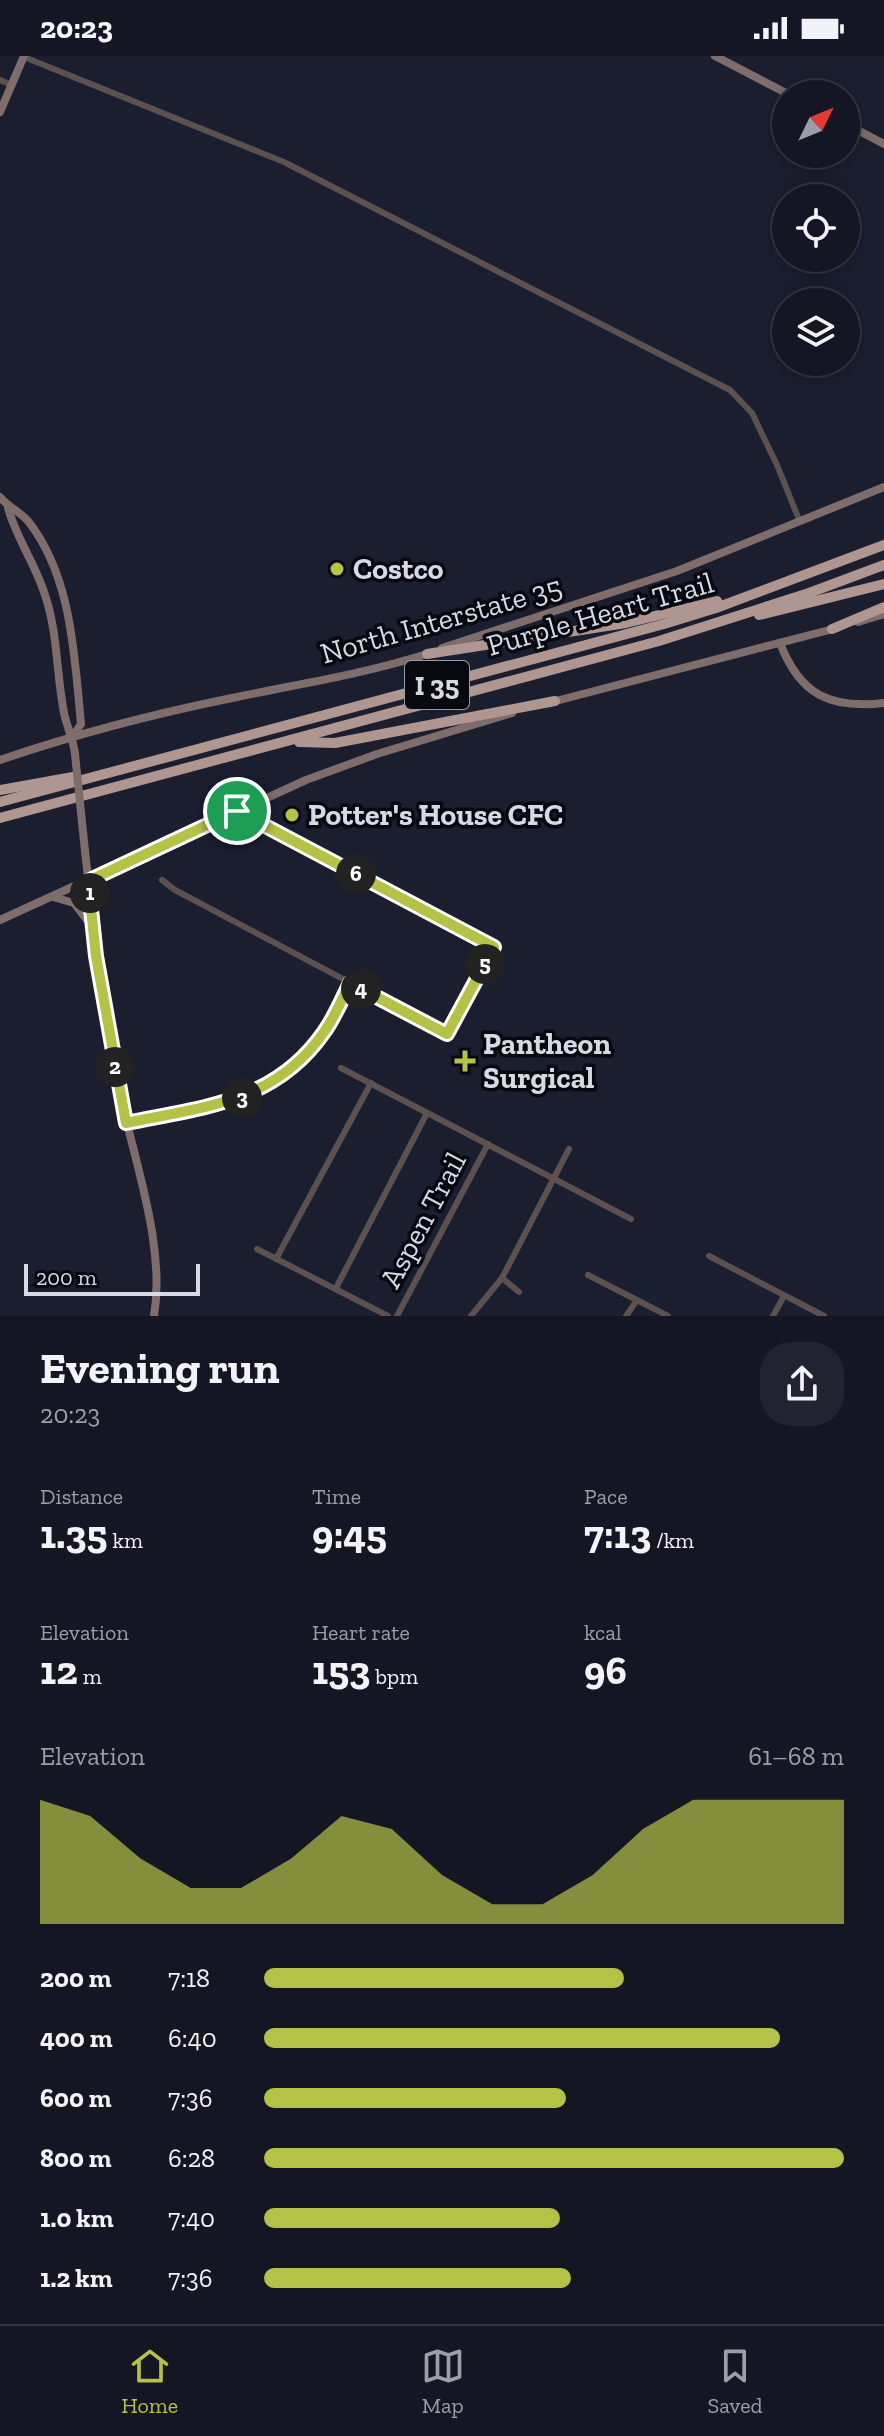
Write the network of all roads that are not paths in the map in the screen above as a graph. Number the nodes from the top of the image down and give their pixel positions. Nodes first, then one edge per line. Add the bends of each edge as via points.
1 (24, 56) edge
2 (715, 56) edge
3 (0, 80) edge
4 (12, 85) junction
5 (772, 86) edge
6 (0, 112) edge
7 (860, 131) edge
8 (884, 144) edge
9 (884, 487) edge
10 (0, 497) edge
11 (8, 507) junction
12 (800, 522) junction
13 (884, 545) edge
14 (884, 565) edge
15 (884, 584) edge
16 (761, 590) junction
17 (884, 607) edge
18 (884, 614) edge
19 (717, 624) junction
20 (832, 629) junction
21 (780, 643) junction
22 (427, 654) junction
23 (555, 701) junction
24 (884, 703) edge
25 (80, 713) junction
26 (107, 726) junction
27 (73, 736) junction
28 (289, 741) junction
29 (0, 760) edge
30 (111, 772) junction
31 (0, 790) edge
32 (0, 802) edge
33 (237, 811) junction
34 (0, 818) edge
35 (162, 880) dead end
36 (88, 881) junction
37 (52, 897) junction
38 (0, 920) edge
39 (93, 929) junction
40 (350, 983) junction
41 (341, 1068) dead end
42 (371, 1083) junction
43 (427, 1113) junction
44 (126, 1123) junction
45 (488, 1144) junction
46 (569, 1149) dead end
47 (554, 1179) junction
48 (631, 1219) dead end
49 (257, 1249) dead end
50 (709, 1256) dead end
51 (276, 1259) junction
52 (588, 1275) dead end
53 (502, 1278) junction
54 (336, 1288) junction
55 (519, 1292) dead end
56 (784, 1296) junction
57 (637, 1300) junction
58 (154, 1316) edge
59 (388, 1316) edge
60 (397, 1316) edge
61 (471, 1316) edge
62 (626, 1316) edge
63 (668, 1316) edge
64 (773, 1316) edge
65 (824, 1316) edge

1 - 4 main road
1 - 12 street via 284,162 730,390 752,413
2 - 5 main road
3 - 4 street
4 - 6 main road
7 - 8 main road
9 - 12 main road, North Interstate 35
10 - 11 main road
11 - 25 main road via 26,519 60,588
11 - 27 main road via 49,607 64,715
12 - 22 main road, North Interstate 35 via 687,568
13 - 16 highway, Purple Heart Trail / I 35
14 - 19 highway, Purple Heart Trail / I 35
15 - 19 highway
16 - 22 highway via 626,623
16 - 30 highway, Purple Heart Trail / I 35 via 664,624
17 - 20 highway
18 - 20 main road
19 - 28 highway, Purple Heart Trail / I 35
20 - 21 main road
21 - 23 main road
21 - 24 main road via 804,685 818,695 852,705
22 - 26 main road, North Interstate 35
23 - 28 highway via 335,743
23 - 33 main road via 377,754
25 - 26 main road via 93,724
25 - 27 main road via 81,724
26 - 27 main road, North Interstate 35
27 - 29 main road, North Interstate 35
27 - 36 main road, bridge
28 - 34 highway, Purple Heart Trail / I 35
30 - 31 highway
30 - 32 highway, Purple Heart Trail / I 35
33 - 36 main road
33 - 40 street via 494,947 447,1034
35 - 40 street
36 - 37 main road
36 - 39 main road
37 - 38 main road
37 - 39 main road via 74,903
39 - 44 main road
40 - 44 street via 310,1051 264,1088 224,1103
41 - 42 street
42 - 43 street
42 - 51 street
43 - 45 street
43 - 54 street
44 - 58 main road via 151,1229
45 - 47 street
45 - 60 street, Aspen Trail
46 - 47 street
47 - 48 street
47 - 53 street
49 - 51 street
50 - 56 street
51 - 54 street
52 - 57 street
53 - 55 street
53 - 61 street
54 - 59 street
56 - 64 street
56 - 65 street
57 - 62 street
57 - 63 street

